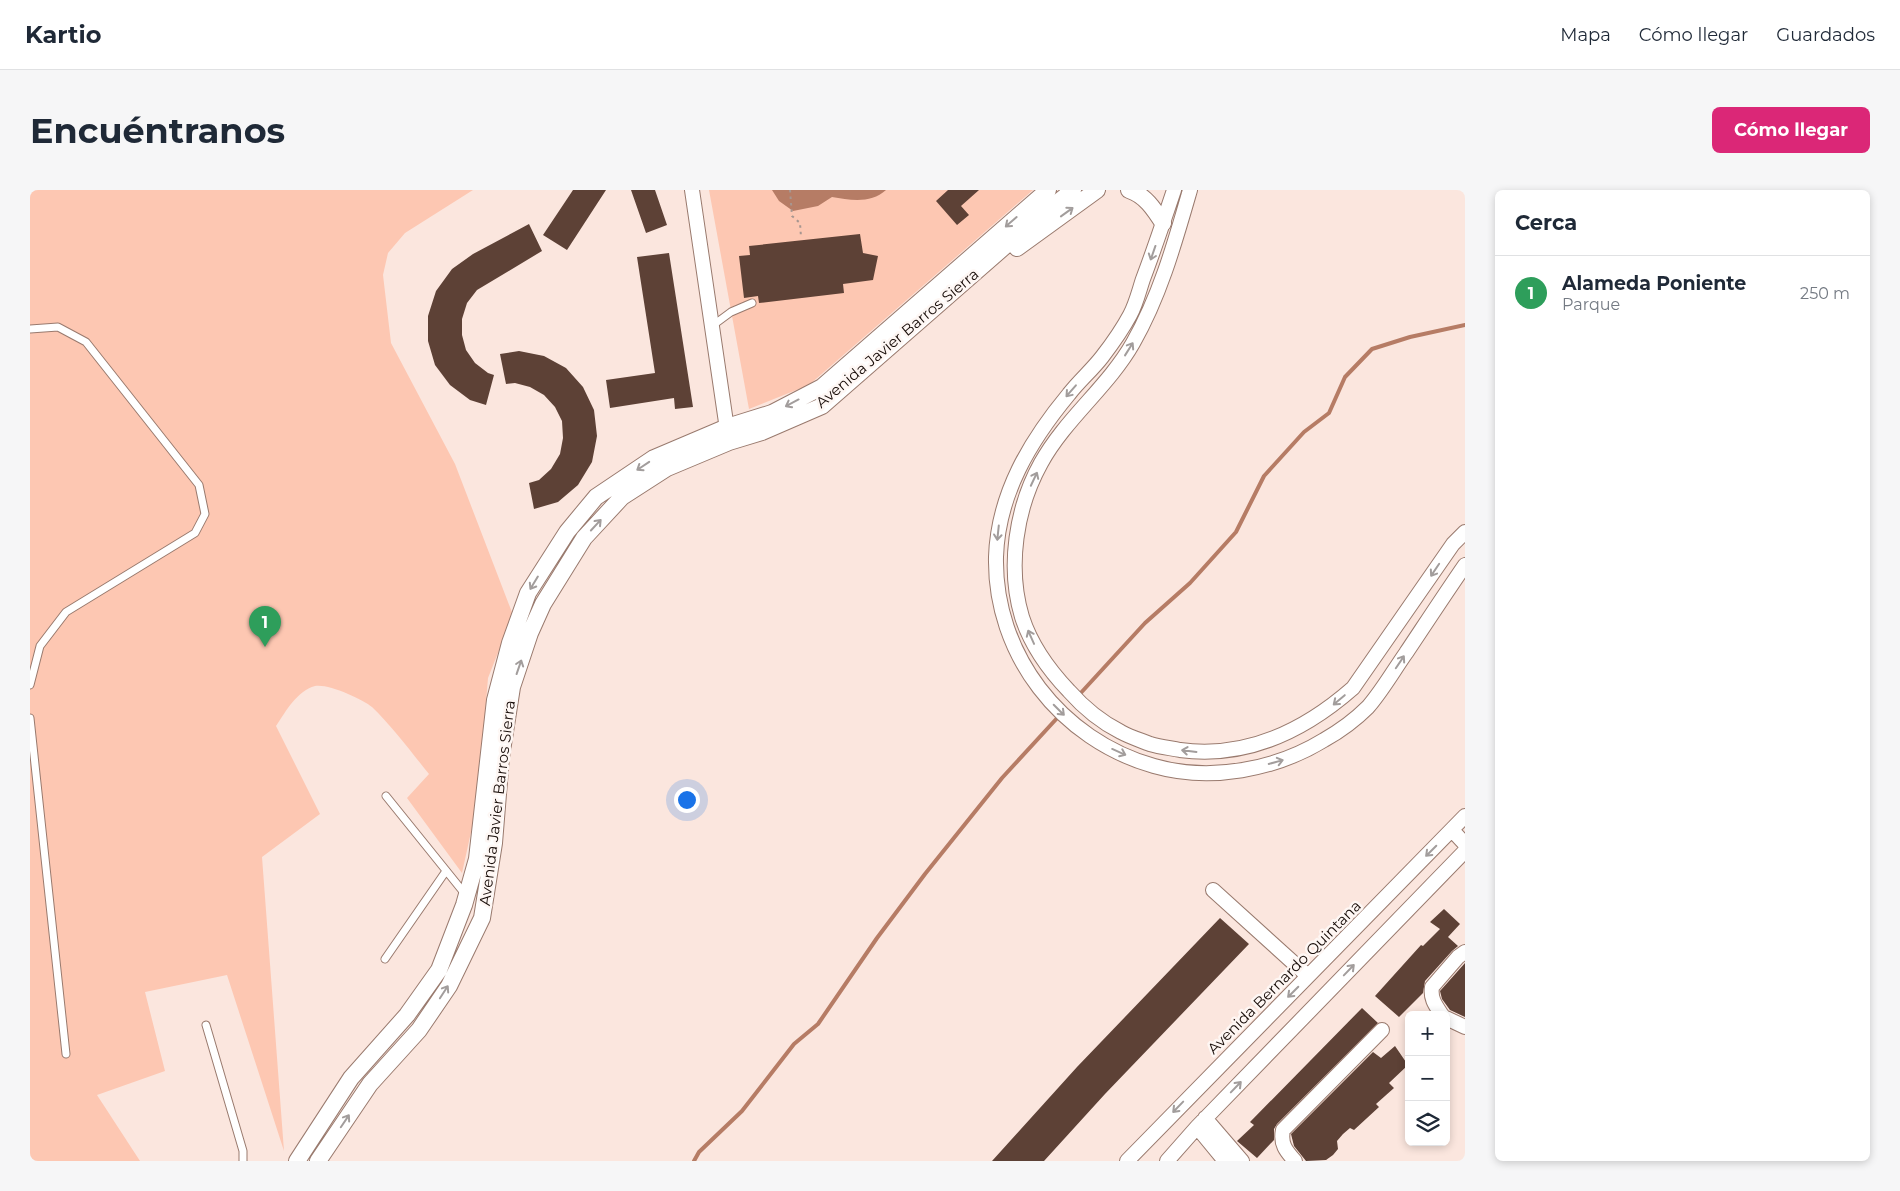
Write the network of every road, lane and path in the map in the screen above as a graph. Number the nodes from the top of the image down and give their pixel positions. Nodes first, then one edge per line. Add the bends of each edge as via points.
1 (692, 190) edge
2 (790, 190) edge
3 (1048, 190) edge
4 (1073, 190) edge
5 (1097, 190) edge
6 (1129, 190) edge
7 (1174, 190) edge
8 (1190, 190) edge
9 (1163, 223) junction
10 (801, 237) dead end
11 (955, 290) junction
12 (752, 303) dead end
13 (712, 326) junction
14 (30, 329) edge
15 (728, 434) junction
16 (1465, 532) edge
17 (1465, 565) edge
18 (30, 685) edge
19 (30, 718) edge
20 (386, 796) dead end
21 (1465, 816) edge
22 (1452, 830) junction
23 (1465, 844) edge
24 (1465, 851) edge
25 (446, 872) junction
26 (1214, 890) dead end
27 (467, 896) junction
28 (1465, 952) edge
29 (385, 959) dead end
30 (1308, 976) junction
31 (1439, 1011) edge
32 (1450, 1020) edge
33 (206, 1025) dead end
34 (1465, 1027) edge
35 (1382, 1030) dead end
36 (66, 1054) dead end
37 (1201, 1123) junction
38 (243, 1161) edge
39 (297, 1161) edge
40 (318, 1161) edge
41 (1126, 1161) edge
42 (1168, 1161) edge
43 (1225, 1161) edge
44 (1242, 1161) edge
45 (1295, 1161) edge

1 - 13 street
2 - 10 path via 792,216 800,223
3 -> 15 street, Avenida Javier Barros Sierra via 822,387
4 - 11 street, Avenida Javier Barros Sierra
11 -> 5 street
6 - 9 street via 1142,197
7 - 9 street
16 -> 8 street via 1453,544 1353,688 1334,705 1281,737 1240,749 1196,752 1158,746 1121,732 1086,709 1056,678 1037,650 1022,617 1017,591 1018,529 1024,502 1050,449 1117,368 1149,314
9 -> 17 street via 1131,312 1102,358 1041,429 1006,497 996,557 1002,610 1019,656 1041,692 1077,727 1114,751 1154,767 1194,773 1242,771 1291,758 1323,742 1369,706
11 - 15 street, Avenida Javier Barros Sierra via 822,406 762,432
12 - 13 lane via 731,312
13 - 15 street
14 - 18 lane via 58,326 86,342 199,485 205,514 195,533 66,612 40,646
15 -> 27 street, Avenida Javier Barros Sierra via 654,458 596,497 567,532 528,593 495,700 480,840
40 -> 15 street, Avenida Javier Barros Sierra via 370,1084 419,1030 448,986 482,918 512,688 543,604 584,538 622,497
19 - 36 lane
20 - 25 lane
21 - 22 street, Avenida Bernardo Quintana
22 - 23 street
22 -> 30 street, Avenida Bernardo Quintana
37 -> 24 street
25 - 27 lane
25 - 29 lane
26 - 30 street
27 - 39 street, Avenida Javier Barros Sierra via 439,970 407,1016 351,1078
28 - 31 street via 1432,987 1434,1003
30 -> 41 street, Avenida Bernardo Quintana
32 - 34 street
33 - 38 lane via 243,1151
35 - 45 street via 1283,1130 1284,1148
37 - 42 street
37 - 43 street
37 - 44 street

